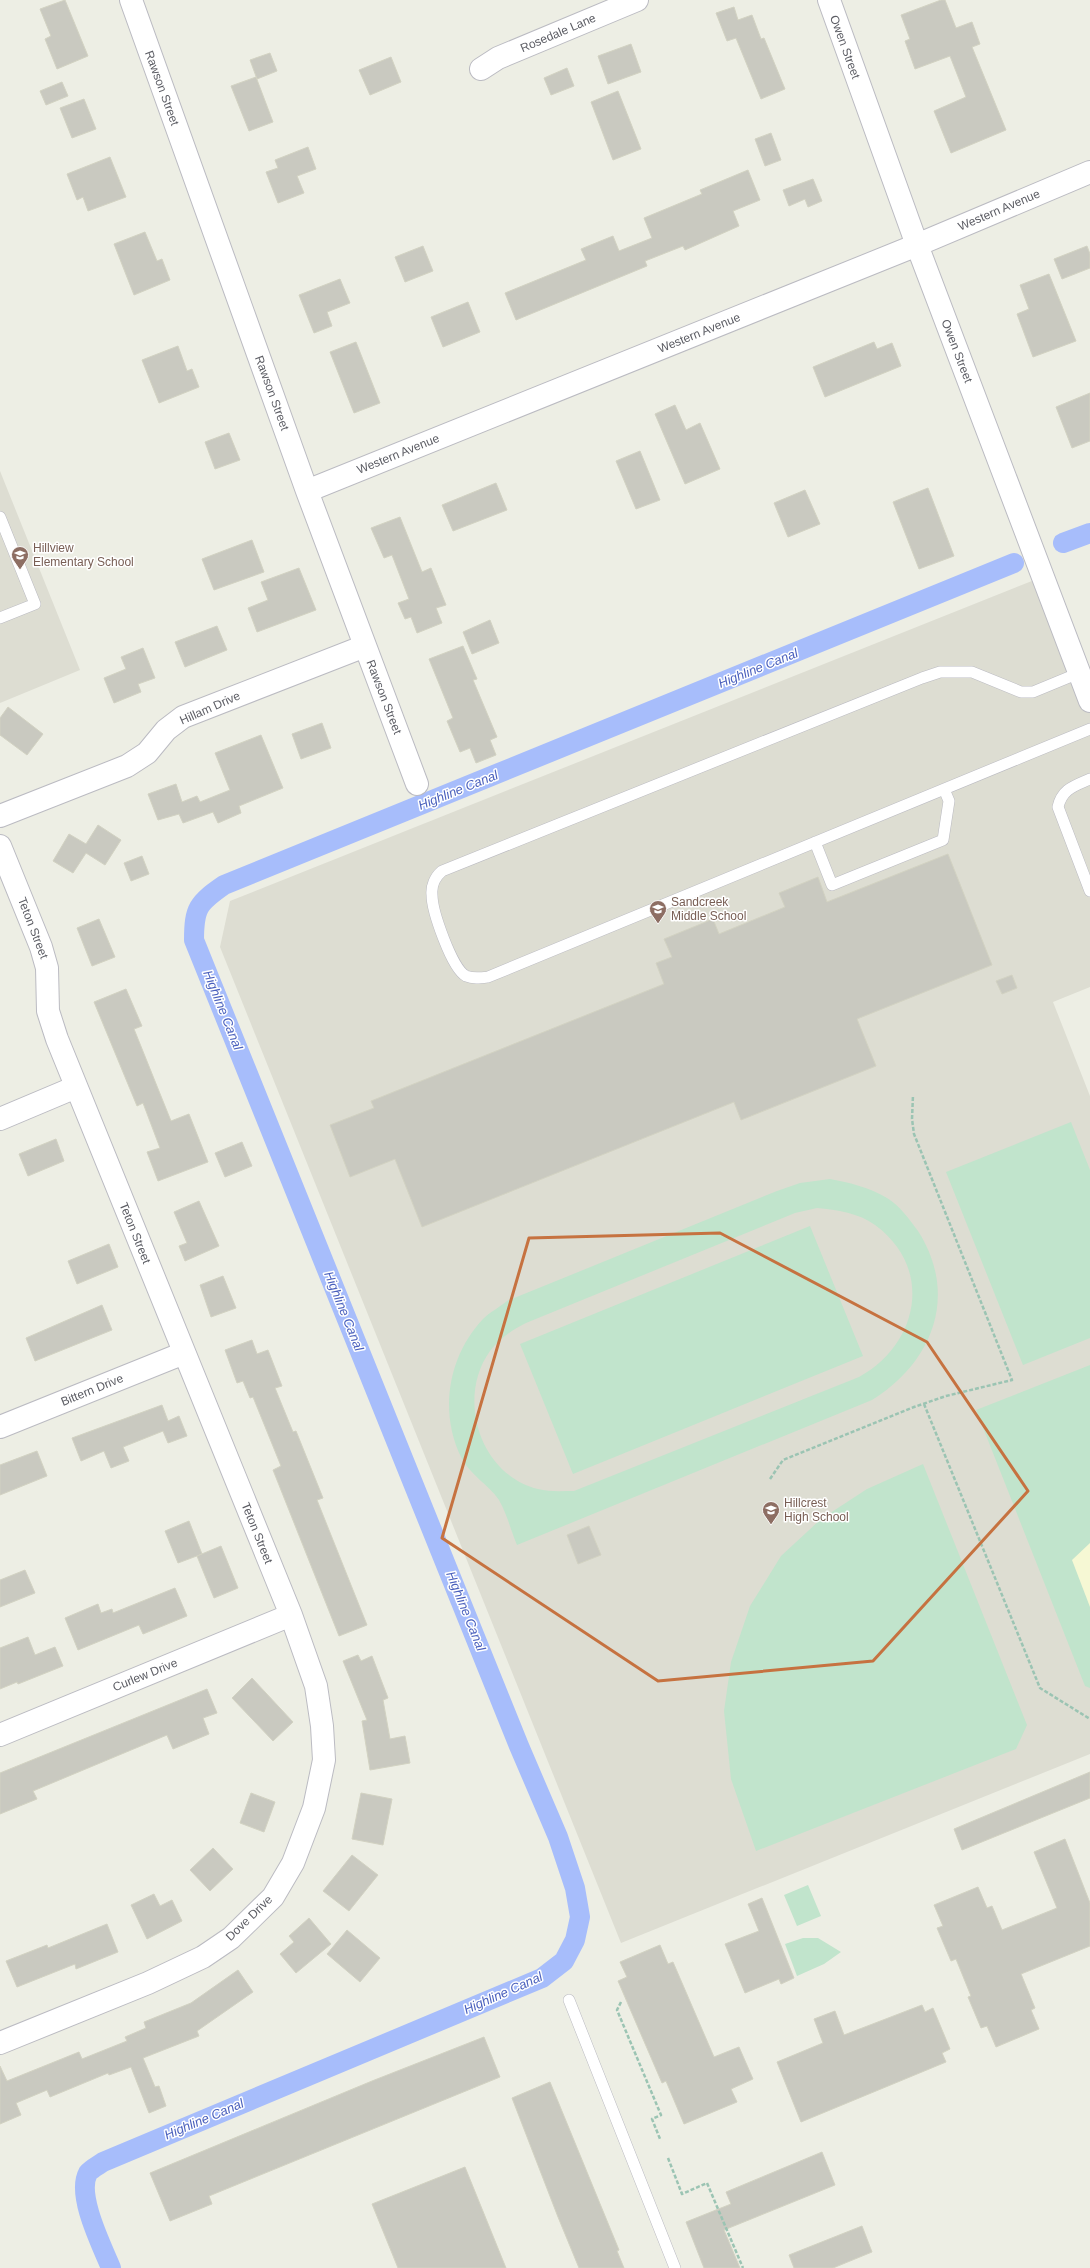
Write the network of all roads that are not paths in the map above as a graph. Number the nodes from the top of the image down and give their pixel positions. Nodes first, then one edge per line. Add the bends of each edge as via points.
1 (131, 0) edge
2 (637, 0) edge
3 (829, 0) edge
4 (481, 69) dead end
5 (1090, 172) edge
6 (917, 245) junction
7 (307, 491) junction
8 (0, 517) edge
9 (0, 618) edge
10 (365, 646) junction
11 (1080, 673) junction
12 (1090, 700) edge
13 (1090, 729) edge
14 (1090, 779) edge
15 (417, 784) dead end
16 (944, 789) junction
17 (0, 816) edge
18 (815, 842) junction
19 (0, 846) edge
20 (1090, 891) edge
21 (76, 1087) junction
22 (0, 1119) edge
23 (184, 1353) junction
24 (0, 1427) edge
25 (291, 1615) junction
26 (0, 1735) edge
27 (569, 2000) dead end
28 (0, 2042) edge
29 (675, 2268) edge

1 - 7 street, Rawson Street
2 - 4 street, Rosedale Lane via 498,58
3 - 6 street, Owen Street
5 - 6 street, Western Avenue
6 - 7 street, Western Avenue
6 - 11 street, Owen Street
7 - 10 street, Rawson Street
8 - 9 lane via 34,604
10 - 15 street, Rawson Street
10 - 17 street, Hillam Drive via 183,717 166,730 147,753 127,766
11 - 12 street, Owen Street
11 - 18 lane via 1033,692 1021,692 972,672 940,672 922,678 442,871 435,877 431,894 434,909 456,965 465,975 475,978 488,977
13 - 16 lane
14 - 20 lane via 1066,790 1060,796 1058,806
16 - 18 lane
16 - 18 lane via 949,801 943,840 930,846 832,885
19 - 21 street, Teton Street via 48,968 48,1011
21 - 22 street
21 - 23 street, Teton Street
23 - 24 street, Bittern Drive
23 - 25 street, Teton Street
25 - 26 street, Curlew Drive
25 - 28 street, Dove Drive via 316,1686 324,1760 314,1808 294,1864 273,1897 231,1938 203,1957 148,1984
27 - 29 lane

